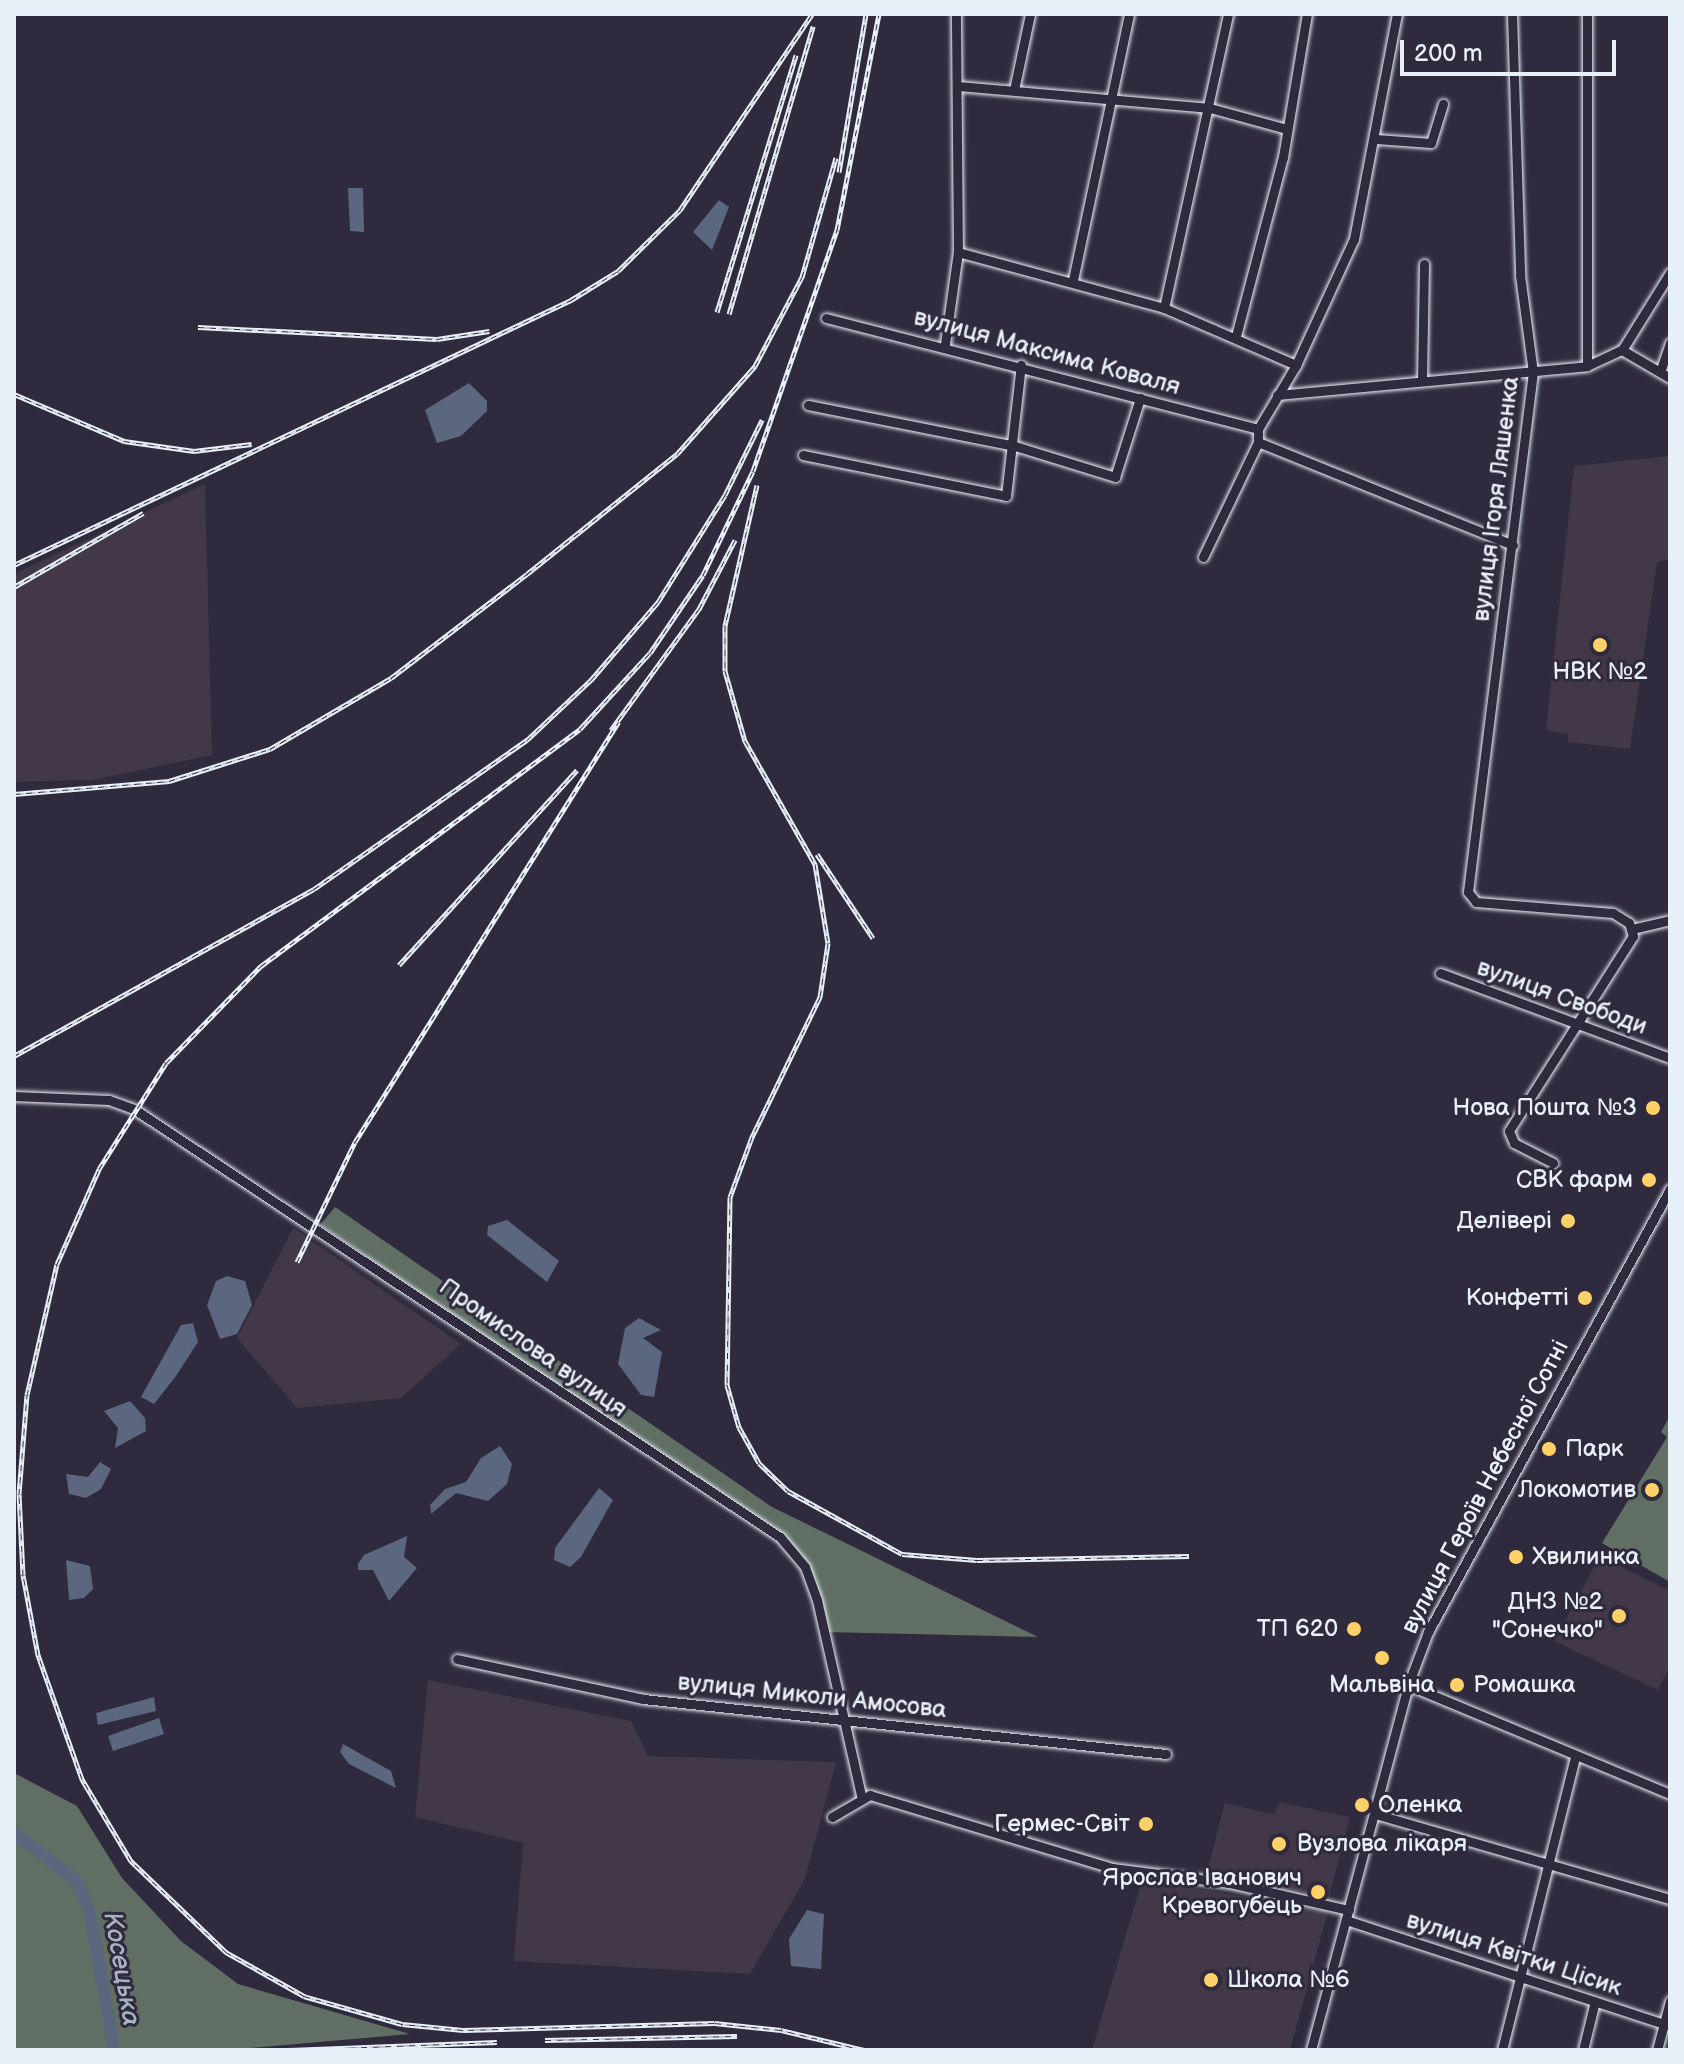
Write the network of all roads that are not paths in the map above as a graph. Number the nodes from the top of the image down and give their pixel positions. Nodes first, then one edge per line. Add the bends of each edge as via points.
1 (956, 14) edge
2 (1030, 14) edge
3 (1129, 14) edge
4 (1228, 14) edge
5 (1307, 14) edge
6 (1397, 14) edge
7 (1512, 14) edge
8 (1587, 14) edge
9 (958, 86) junction
10 (1014, 90) junction
11 (1111, 99) junction
12 (1443, 104) dead end
13 (1210, 108) junction
14 (1287, 129) junction
15 (1376, 139) junction
16 (958, 252) junction
17 (1424, 264) dead end
18 (1670, 273) edge
19 (1073, 280) junction
20 (1164, 308) junction
21 (826, 318) dead end
22 (1236, 336) junction
23 (1670, 343) edge
24 (945, 344) junction
25 (1622, 350) junction
26 (1021, 365) junction
27 (1296, 365) junction
28 (1587, 366) junction
29 (1533, 372) junction
30 (1660, 372) junction
31 (1670, 378) edge
32 (1422, 380) junction
33 (1277, 395) junction
34 (1140, 398) junction
35 (808, 405) dead end
36 (1258, 429) junction
37 (1258, 442) junction
38 (1015, 446) junction
39 (803, 455) dead end
40 (1513, 545) junction
41 (1203, 557) dead end
42 (1670, 920) edge
43 (1632, 929) junction
44 (1440, 973) dead end
45 (1580, 1025) junction
46 (1670, 1058) edge
47 (14, 1096) edge
48 (1553, 1163) dead end
49 (1670, 1189) edge
50 (457, 1659) dead end
51 (1408, 1685) junction
52 (845, 1721) junction
53 (1166, 1754) dead end
54 (1575, 1758) junction
55 (1670, 1794) edge
56 (861, 1796) junction
57 (1375, 1814) junction
58 (832, 1817) dead end
59 (1550, 1860) junction
60 (1670, 1899) edge
61 (1348, 1915) junction
62 (1520, 1977) junction
63 (1595, 2001) junction
64 (1670, 2001) edge
65 (1667, 2025) edge
66 (1311, 2050) edge
67 (1502, 2050) edge
68 (1583, 2050) edge
69 (1657, 2050) edge

1 - 9 street
2 - 10 street
3 - 11 street
4 - 13 street
5 - 14 street
6 - 15 street
7 - 29 street, вулиця Ігоря Ляшенка via 1520,275
8 - 28 street
9 - 10 street
9 - 16 street
10 - 11 street
11 - 13 street
11 - 19 street
12 - 15 street via 1431,143
13 - 14 street
13 - 20 street
14 - 22 street
15 - 27 street via 1354,239
16 - 19 street
16 - 24 street
17 - 32 street
18 - 25 street
19 - 20 street
20 - 22 street
21 - 24 street, вулиця Максима Коваля
22 - 27 street
23 - 30 street
24 - 26 street, вулиця Максима Коваля
25 - 28 street via 1609,362
25 - 30 street
26 - 34 street, вулиця Максима Коваля
26 - 38 street
27 - 33 street
28 - 29 street
29 - 32 street
29 - 40 street, вулиця Ігоря Ляшенка
30 - 31 street
32 - 33 street
33 - 36 street
34 - 36 street, вулиця Максима Коваля
34 - 38 street via 1116,477
35 - 38 street
36 - 37 street
37 - 40 street
37 - 41 street
38 - 39 street via 1006,496
40 - 43 street, вулиця Ігоря Ляшенка via 1468,892 1476,902 1613,913
42 - 43 street
43 - 45 street via 1630,948
44 - 45 street, вулиця Свободи
45 - 46 street, вулиця Свободи
45 - 48 street via 1509,1131 1514,1143
47 - 52 street, Промислова вулиця via 109,1100 134,1109 780,1537 805,1567 817,1600
49 - 51 street, вулиця Героїв Небесної Сотні via 1468,1553
50 - 52 street, вулиця Миколи Амосова via 643,1699
51 - 54 street
51 - 57 street, вулиця Героїв Небесної Сотні
52 - 53 street, вулиця Миколи Амосова
52 - 56 street, Промислова вулиця
54 - 55 street
54 - 59 street
56 - 58 street
56 - 61 street, вулиця Квітки Цісик via 1112,1868 1219,1881
57 - 59 street
57 - 61 street, вулиця Героїв Небесної Сотні
59 - 60 street
59 - 62 street
61 - 62 street, вулиця Квітки Цісик
61 - 66 street, вулиця Героїв Небесної Сотні
62 - 63 street, вулиця Квітки Цісик
62 - 67 street
63 - 65 street, вулиця Квітки Цісик
63 - 68 street
64 - 65 street
65 - 69 street

